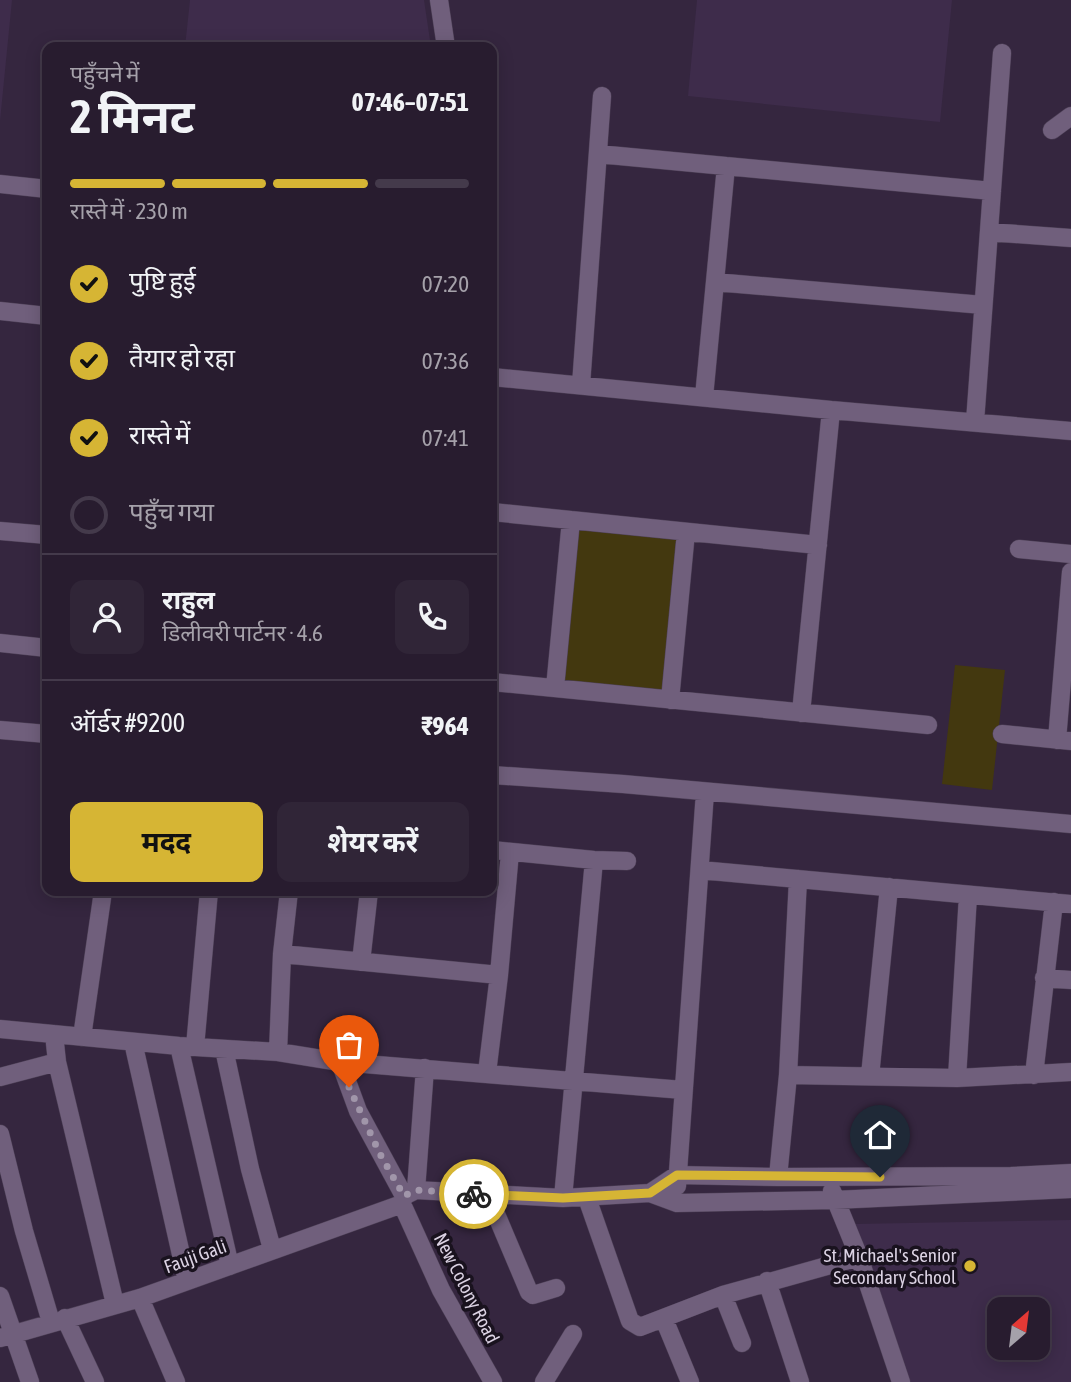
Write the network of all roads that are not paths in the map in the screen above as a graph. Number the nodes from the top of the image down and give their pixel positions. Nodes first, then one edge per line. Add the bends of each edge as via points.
1 (439, 0) edge
2 (445, 42) edge
3 (1002, 53) dead end
4 (602, 96) dead end
5 (1071, 116) edge
6 (1052, 130) dead end
7 (598, 154) junction
8 (726, 166) junction
9 (0, 184) edge
10 (42, 188) edge
11 (992, 191) junction
12 (989, 232) junction
13 (1071, 238) edge
14 (715, 282) junction
15 (983, 305) junction
16 (0, 312) edge
17 (42, 316) edge
18 (497, 377) edge
19 (581, 385) junction
20 (704, 397) junction
21 (831, 410) junction
22 (975, 422) junction
23 (1071, 431) edge
24 (497, 513) edge
25 (571, 520) junction
26 (0, 531) edge
27 (686, 532) junction
28 (42, 535) edge
29 (818, 545) junction
30 (1019, 548) dead end
31 (1071, 554) edge
32 (1071, 572) edge
33 (0, 643) edge
34 (42, 647) edge
35 (497, 682) edge
36 (555, 688) junction
37 (670, 700) junction
38 (801, 713) junction
39 (928, 726) dead end
40 (0, 730) edge
41 (42, 734) edge
42 (1002, 734) dead end
43 (1064, 740) edge
44 (497, 775) edge
45 (705, 792) junction
46 (1071, 824) edge
47 (497, 851) edge
48 (510, 852) junction
49 (594, 860) junction
50 (627, 861) dead end
51 (700, 870) junction
52 (798, 879) junction
53 (889, 887) junction
54 (968, 895) junction
55 (102, 896) edge
56 (208, 896) edge
57 (288, 896) edge
58 (368, 896) edge
59 (1063, 903) edge
60 (282, 954) junction
61 (361, 962) junction
62 (499, 975) junction
63 (1044, 978) junction
64 (1071, 980) edge
65 (0, 1029) edge
66 (54, 1034) junction
67 (82, 1037) junction
68 (133, 1042) junction
69 (187, 1046) junction
70 (224, 1049) junction
71 (278, 1052) junction
72 (57, 1062) junction
73 (340, 1062) junction
74 (425, 1068) junction
75 (1071, 1072) edge
76 (487, 1073) junction
77 (1034, 1075) junction
78 (788, 1076) junction
79 (870, 1076) junction
80 (0, 1077) edge
81 (957, 1078) junction
82 (573, 1082) junction
83 (683, 1090) junction
84 (0, 1134) edge
85 (1071, 1172) edge
86 (677, 1175) junction
87 (778, 1177) junction
88 (828, 1177) junction
89 (1071, 1189) edge
90 (650, 1193) junction
91 (488, 1195) junction
92 (408, 1197) junction
93 (563, 1198) junction
94 (587, 1198) junction
95 (834, 1200) junction
96 (677, 1203) junction
97 (272, 1249) junction
98 (859, 1257) junction
99 (230, 1266) junction
100 (187, 1281) junction
101 (767, 1281) junction
102 (556, 1288) dead end
103 (723, 1295) junction
104 (0, 1296) edge
105 (140, 1298) junction
106 (115, 1304) junction
107 (664, 1319) junction
108 (58, 1320) junction
109 (573, 1334) dead end
110 (6, 1336) edge
111 (741, 1343) dead end
112 (30, 1382) edge
113 (95, 1382) edge
114 (176, 1382) edge
115 (493, 1382) edge
116 (544, 1382) edge
117 (690, 1382) edge
118 (800, 1382) edge
119 (901, 1382) edge

1 - 2 street
3 - 11 street
4 - 7 street
5 - 6 street
7 - 8 street
7 - 19 street
8 - 11 street
8 - 14 street
9 - 10 street
11 - 12 street
12 - 13 street
12 - 15 street
14 - 15 street
14 - 20 street
15 - 22 street
16 - 17 street
18 - 19 street
19 - 20 street
20 - 21 street
21 - 22 street
21 - 29 street
22 - 23 street
24 - 25 street
25 - 27 street
25 - 36 street
26 - 28 street
27 - 29 street
27 - 37 street
29 - 38 street
30 - 31 street
32 - 43 street
33 - 34 street
35 - 36 street
36 - 37 street
37 - 38 street
38 - 39 street
40 - 41 street
42 - 43 street
44 - 45 street
45 - 46 street
45 - 51 street
47 - 48 street
48 - 49 street
48 - 62 street
49 - 50 street
49 - 82 street
51 - 52 street
51 - 83 street
52 - 53 street
52 - 78 street
53 - 54 street
53 - 79 street
54 - 59 street
54 - 81 street
55 - 67 street
56 - 69 street
57 - 60 street
58 - 61 street
59 - 63 street
60 - 61 street
60 - 71 street
61 - 62 street
62 - 76 street
63 - 64 street
63 - 77 street
65 - 66 street
66 - 67 street
66 - 72 street
67 - 68 street
68 - 69 street
68 - 100 street
69 - 70 street
69 - 99 street
70 - 71 street
70 - 97 street
71 - 73 street
72 - 80 street
72 - 106 street
73 - 74 street
73 - 92 street, New Colony Road via 358,1111
74 - 76 street
74 - 92 street
75 - 77 street
76 - 82 street
77 - 81 street
78 - 79 street
78 - 87 street
79 - 81 street
82 - 83 street
82 - 93 street
83 - 86 street
84 - 108 street via 24,1231
85 - 88 street
86 - 87 street
86 - 90 street
86 - 96 street
87 - 88 street
88 - 95 street
89 - 95 street
90 - 94 street
90 - 96 street
91 - 92 street
91 - 93 street
91 - 102 street via 529,1292 533,1295
92 - 97 street, Fauji Gali
92 - 115 street, New Colony Road via 441,1290
93 - 94 street
94 - 107 street via 630,1321 640,1327
95 - 96 street
95 - 98 street
97 - 99 street, Fauji Gali
98 - 101 street
98 - 119 street
99 - 100 street, Fauji Gali
100 - 105 street, Fauji Gali
101 - 103 street
101 - 118 street
103 - 107 street
103 - 111 street
104 - 110 street
105 - 106 street, Fauji Gali
105 - 114 street
106 - 108 street, Fauji Gali
107 - 117 street
108 - 110 street, Fauji Gali
108 - 113 street
109 - 116 street
110 - 112 street

